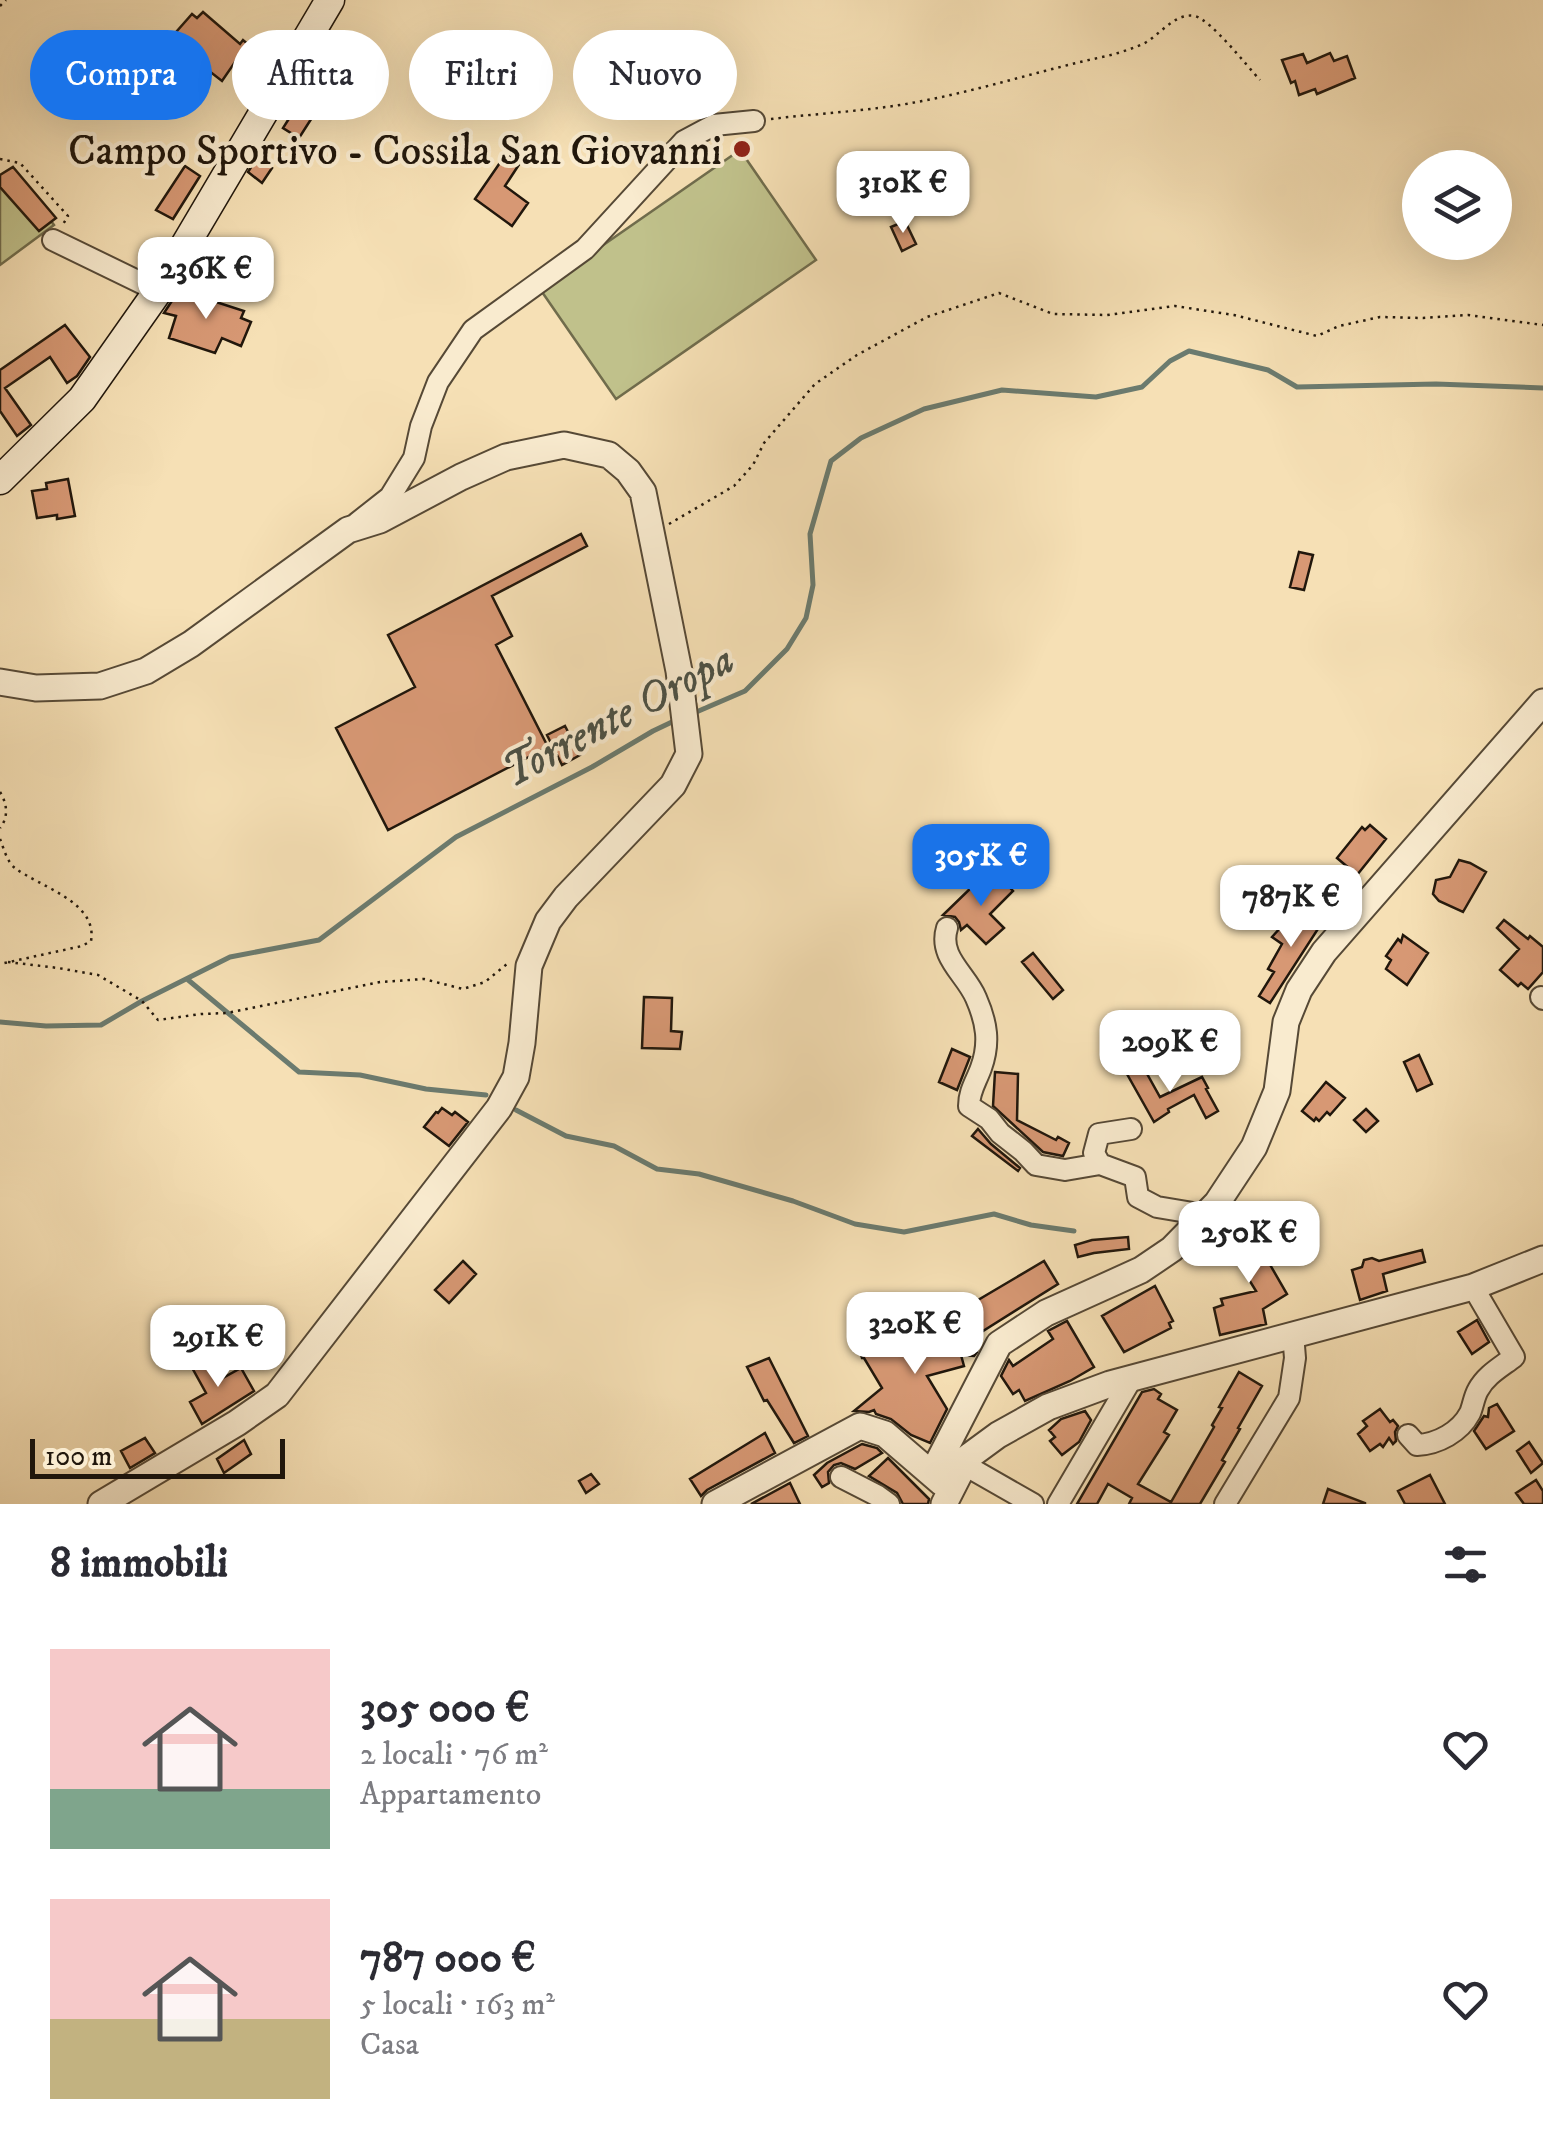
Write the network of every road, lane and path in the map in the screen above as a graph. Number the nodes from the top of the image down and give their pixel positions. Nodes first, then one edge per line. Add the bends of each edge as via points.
1 (6, 0) edge
2 (330, 0) edge
3 (0, 6) edge
4 (1260, 80) dead end
5 (754, 120) joint
6 (0, 159) edge
7 (53, 240) joint
8 (158, 291) junction
9 (1543, 325) edge
10 (0, 480) edge
11 (348, 530) junction
12 (651, 534) junction
13 (0, 682) edge
14 (1543, 702) edge
15 (0, 792) edge
16 (0, 828) edge
17 (0, 840) edge
18 (947, 928) dead end
19 (514, 958) dead end
20 (8, 962) junction
21 (0, 964) edge
22 (1131, 1129) dead end
23 (1100, 1164) junction
24 (1205, 1215) junction
25 (1543, 1259) edge
26 (1473, 1287) junction
27 (1293, 1334) junction
28 (1132, 1378) junction
29 (1408, 1435) dead end
30 (963, 1464) junction
31 (841, 1477) dead end
32 (942, 1489) edge
33 (102, 1504) edge
34 (715, 1504) edge
35 (889, 1504) edge
36 (1033, 1504) edge
37 (1058, 1504) edge
38 (1225, 1504) edge

1 - 3 path
2 - 8 main road
4 - 5 path via 1208,24 1188,16 1116,54 992,87
5 - 11 street via 714,124 684,141 584,249 472,330 438,382 414,458 390,498
6 - 7 path via 20,163 68,216
7 - 8 street
8 - 10 main road via 82,399
9 - 12 path via 1468,314 1380,317 1316,336 1175,306 1107,316 1054,314 1010,296 984,297 927,317 815,384 734,486
11 - 12 street via 506,457 564,445 609,455 628,471 643,492
11 - 13 street via 146,671 100,686
12 - 33 street via 690,754 673,784 548,921 528,966 516,1077 500,1108 278,1395
14 - 24 street via 1298,990 1286,1022 1277,1091 1254,1147
15 - 16 path via 7,804
17 - 20 path via 11,866 87,914 93,929 82,946
18 - 23 street via 945,948 976,995 988,1043 969,1106 1036,1165 1064,1170
19 - 20 path via 485,982 463,989 424,979 380,982 158,1020 142,1001 98,976
20 - 21 path
22 - 23 street via 1099,1134 1094,1153
23 - 24 street via 1135,1177 1138,1197
24 - 32 street via 1141,1270 1046,1312 999,1344
25 - 26 street
26 - 27 street
26 - 29 street via 1514,1357 1478,1390 1460,1429 1427,1444 1417,1445
27 - 28 street
27 - 38 street via 1289,1398
28 - 30 street via 1048,1407
28 - 37 street
30 - 32 street
30 - 36 street
31 - 35 street
32 - 34 street via 884,1434 860,1426

